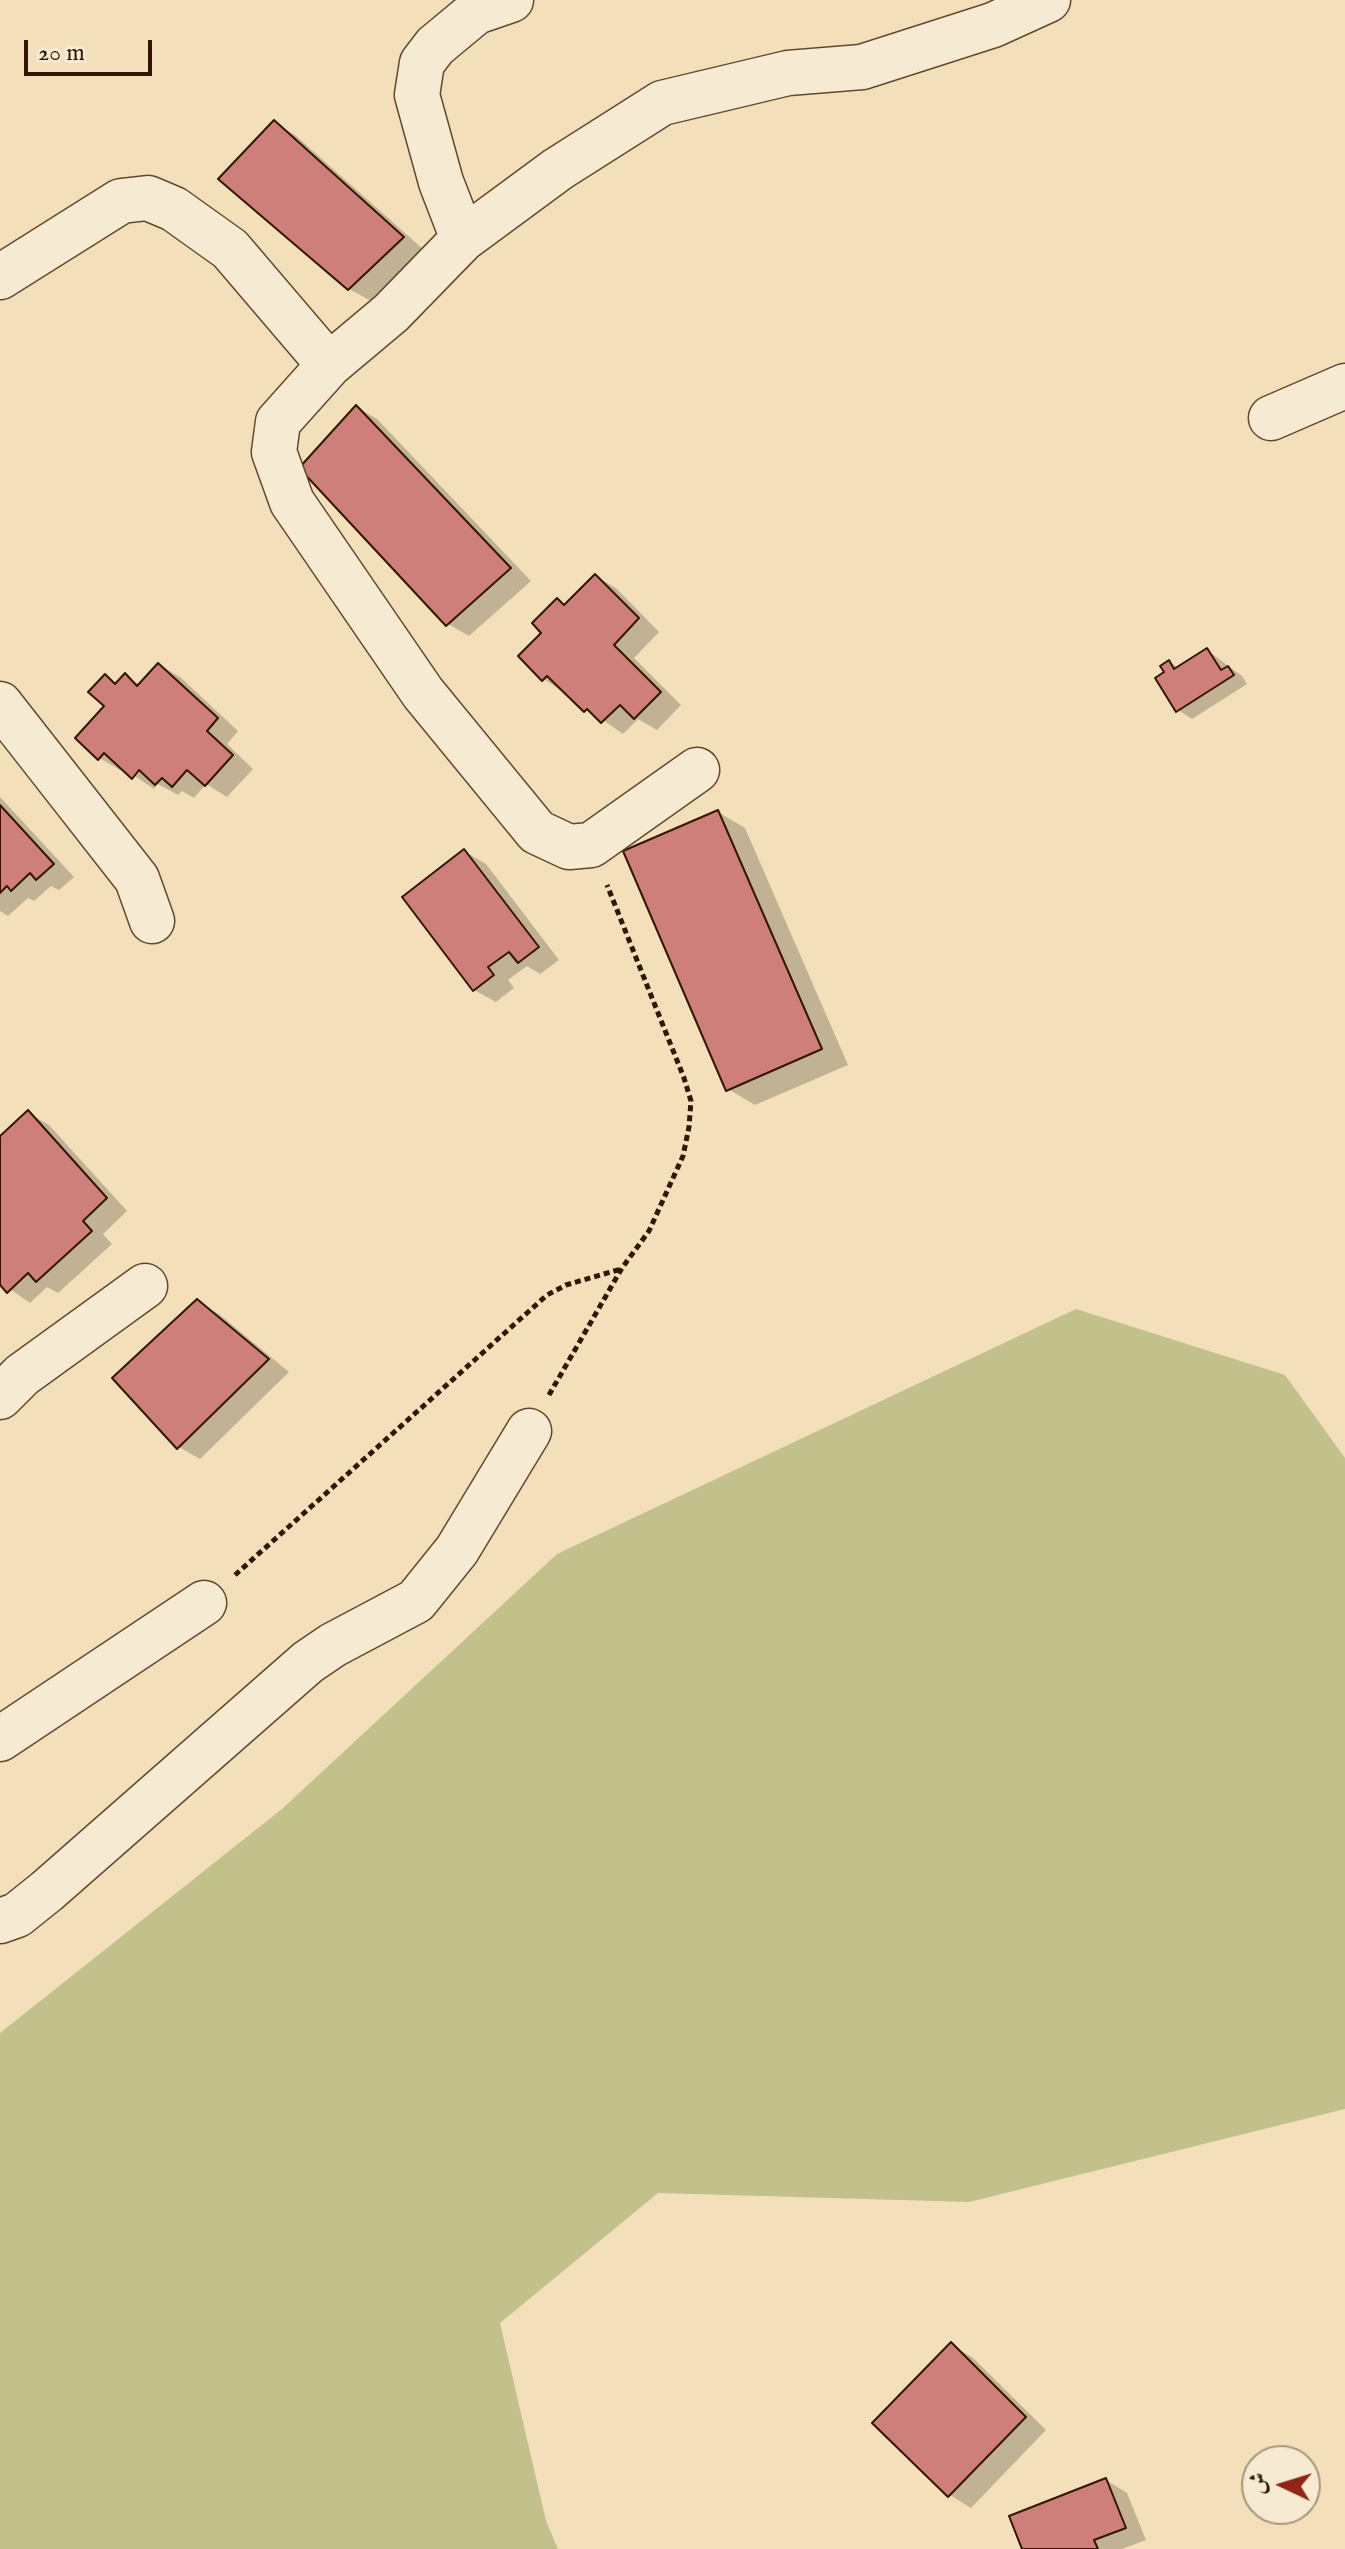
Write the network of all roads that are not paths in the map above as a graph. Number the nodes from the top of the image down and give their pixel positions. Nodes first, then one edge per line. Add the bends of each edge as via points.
1 (511, 0) edge
2 (1048, 0) edge
3 (463, 239) junction
4 (0, 277) edge
5 (329, 365) junction
6 (1345, 386) edge
7 (1271, 418) dead end
8 (0, 704) edge
9 (697, 770) dead end
10 (152, 921) dead end
11 (145, 1286) dead end
12 (0, 1397) edge
13 (529, 1431) road end
14 (204, 1603) road end
15 (0, 1739) edge
16 (0, 1921) edge

1 - 3 street via 476,12 422,63 417,95
2 - 3 street via 993,25 862,67 788,73 662,103 558,169
3 - 5 street via 391,313
4 - 5 street via 121,201 148,198 174,209 230,249
5 - 9 street via 278,422 274,436 274,452 292,502 431,703 537,832 569,847 591,845
6 - 7 street
8 - 10 street via 137,879
11 - 12 street via 22,1375
13 - 16 street via 457,1550 416,1601 308,1662 47,1891 17,1915
14 - 15 street

